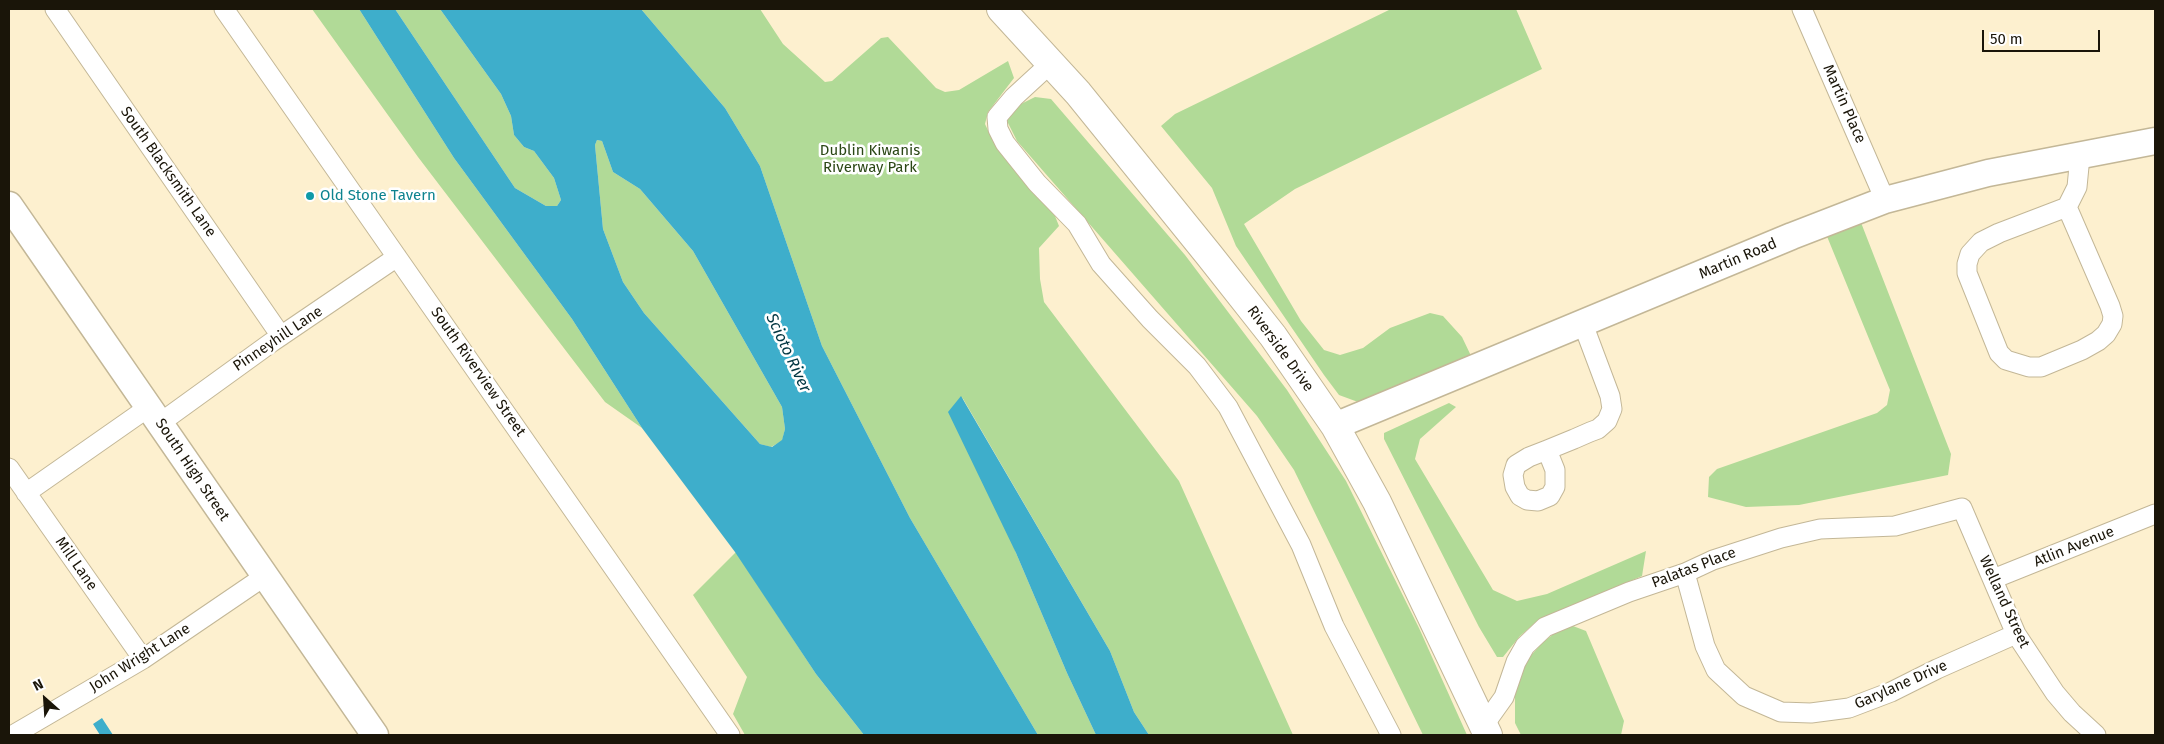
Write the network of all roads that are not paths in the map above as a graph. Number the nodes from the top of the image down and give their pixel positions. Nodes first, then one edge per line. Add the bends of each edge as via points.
1 (55, 9) edge
2 (224, 9) edge
3 (1001, 9) edge
4 (1802, 9) edge
5 (1052, 63) junction
6 (2155, 141) edge
7 (2080, 156) junction
8 (1885, 200) junction
9 (9, 205) edge
10 (2066, 207) junction
11 (397, 257) junction
12 (1583, 324) junction
13 (281, 336) junction
14 (154, 415) junction
15 (1335, 426) junction
16 (1547, 450) dead end
17 (9, 468) edge
18 (26, 493) junction
19 (1962, 508) joint
20 (2155, 514) edge
21 (1685, 573) junction
22 (265, 576) junction
23 (1993, 579) junction
24 (2016, 634) junction
25 (143, 659) junction
26 (1486, 730) edge
27 (13, 735) edge
28 (374, 735) edge
29 (730, 735) edge
30 (1391, 735) edge
31 (2096, 735) edge

1 - 13 street, South Blacksmith Lane
2 - 11 street, South Riverview Street
3 - 5 main road, Riverside Drive
4 - 8 street, Martin Place
5 - 15 main road, Riverside Drive via 1273,336
5 - 30 street via 996,117 998,129 1037,183 1077,224 1101,264 1197,366 1228,407 1301,545 1334,626
6 - 7 street, Martin Road
7 - 8 street, Martin Road via 1962,179
7 - 10 street via 2077,186
8 - 12 street, Martin Road
9 - 14 street, South High Street
10 - 10 street via 2110,306 2112,324 2098,341 2082,350 2041,367 2016,364 1999,353 1967,273 1970,254 1981,242 1999,233
11 - 13 street, Pinneyhill Lane
11 - 29 street, South Riverview Street
12 - 15 street, Martin Road
12 - 16 street via 1612,409 1598,430
13 - 14 street, Pinneyhill Lane
14 - 18 street, Pinneyhill Lane
14 - 22 street, South High Street
15 - 26 main road, Riverside Drive via 1377,502
17 - 18 street, Mill Lane
18 - 25 street, Mill Lane
19 - 21 street, Palatas Place via 1895,526 1820,529 1781,538
19 - 23 street, Welland Street
20 - 23 street, Atlin Avenue
21 - 24 street, Garylane Drive via 1705,646 1716,670 1744,696 1781,712 1811,713 1849,708
21 - 26 street, Palatas Place via 1545,627 1525,646
22 - 25 street, John Wright Lane
22 - 28 street, South High Street
23 - 24 street, Welland Street
24 - 31 street, Welland Street via 2055,693
25 - 27 street, John Wright Lane

